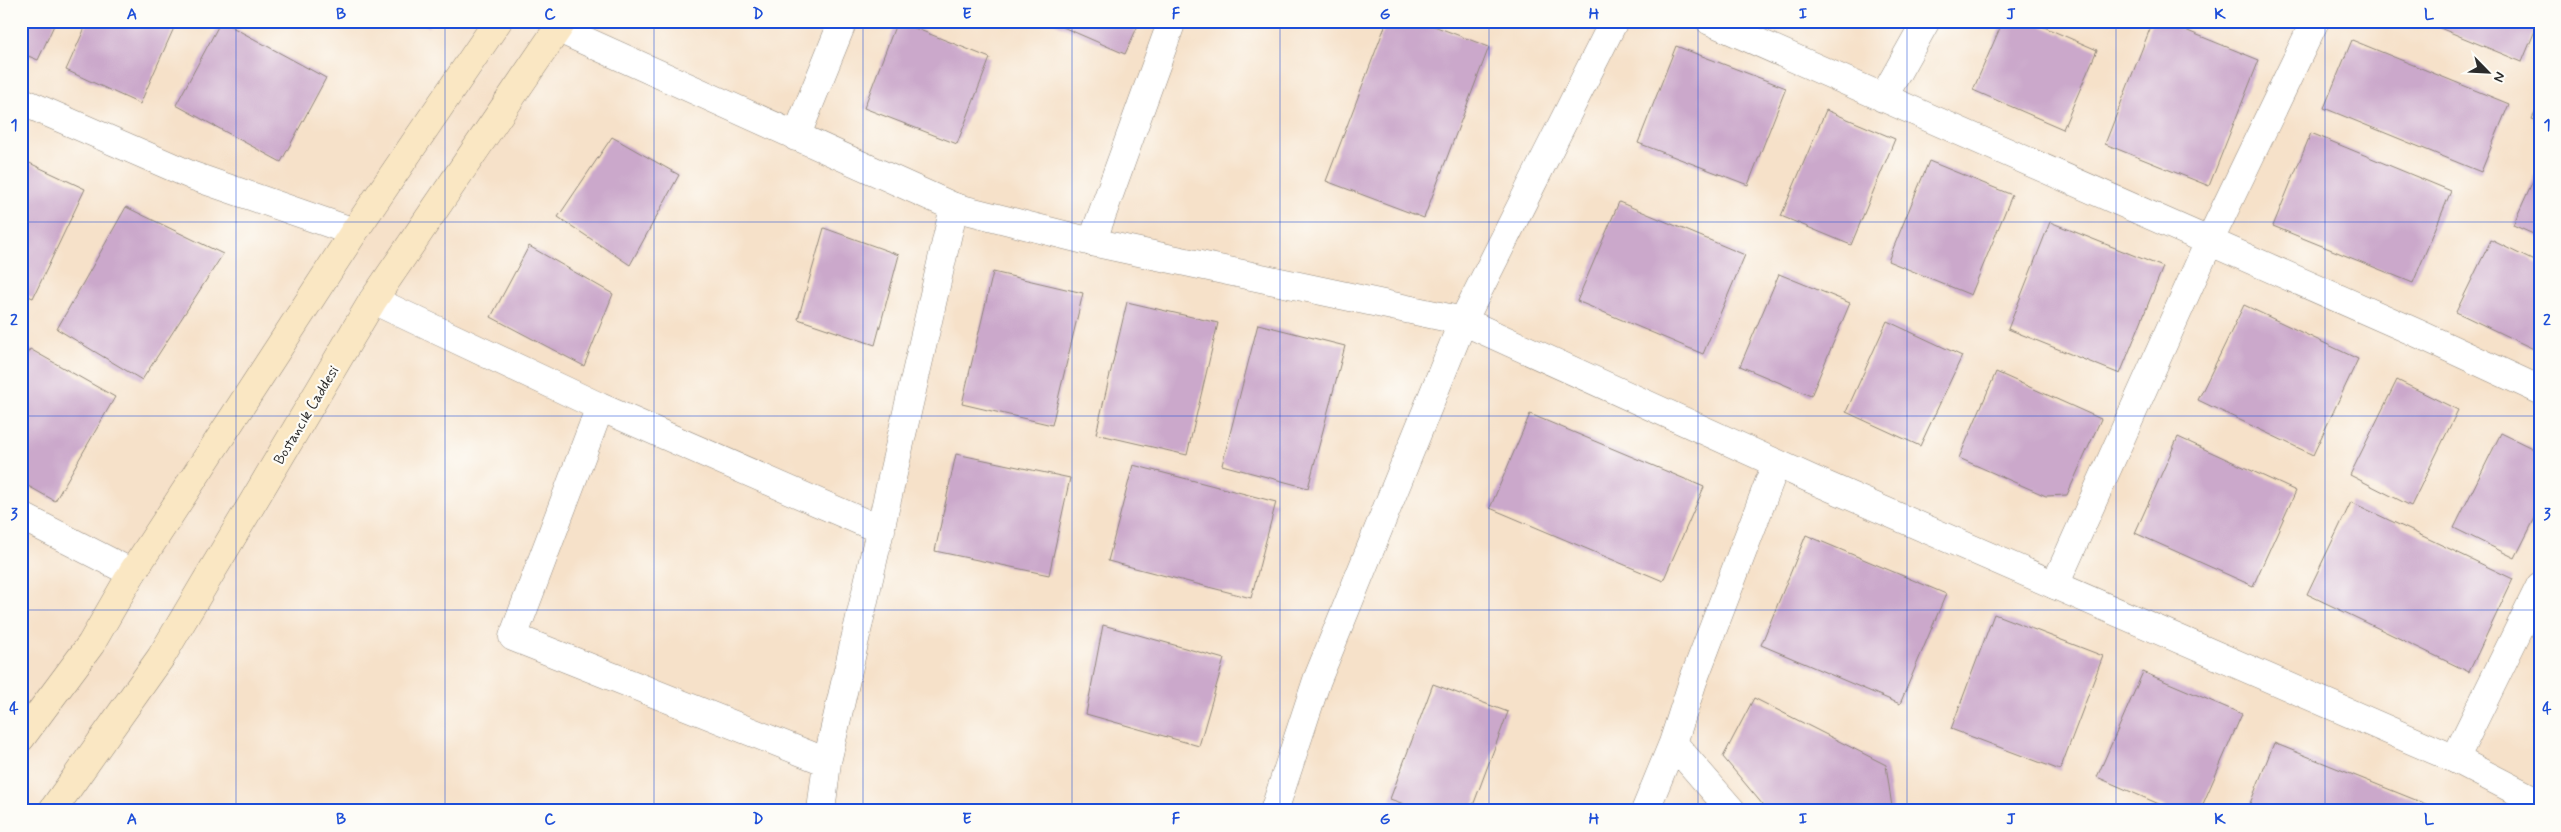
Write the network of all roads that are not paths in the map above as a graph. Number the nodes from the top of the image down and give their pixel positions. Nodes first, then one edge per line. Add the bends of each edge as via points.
1 (498, 21) edge
2 (843, 21) edge
3 (1172, 21) edge
4 (1614, 21) edge
5 (1710, 21) edge
6 (1926, 21) edge
7 (2315, 21) edge
8 (561, 25) edge
9 (1883, 98) junction
10 (21, 102) edge
11 (796, 137) junction
12 (954, 207) junction
13 (354, 232) junction
14 (1092, 242) junction
15 (2209, 242) junction
16 (373, 300) junction
17 (1463, 321) junction
18 (2540, 390) edge
19 (600, 407) junction
20 (1776, 464) junction
21 (21, 516) edge
22 (881, 530) junction
23 (132, 573) junction
24 (2055, 584) junction
25 (2540, 586) edge
26 (21, 738) edge
27 (1673, 743) junction
28 (2455, 759) junction
29 (828, 762) junction
30 (2540, 803) edge
31 (52, 811) edge
32 (821, 811) edge
33 (1274, 811) edge
34 (1645, 811) edge
35 (1732, 811) edge

1 - 13 main road
2 - 11 street
3 - 14 street
4 - 17 street
5 - 9 street
6 - 9 street
7 - 15 street
8 - 11 street
8 - 16 main road, Bostancık Caddesi
9 - 15 street
10 - 13 street via 193,176
11 - 12 street
12 - 14 street
12 - 22 street
13 - 23 main road
14 - 17 street
15 - 18 street via 2417,332
15 - 24 street
16 - 19 street
16 - 31 main road, Bostancık Caddesi via 161,657
17 - 20 street
17 - 33 street via 1317,680
19 - 22 street
19 - 29 street via 513,637
20 - 24 street
20 - 27 street via 1693,681
21 - 23 street
22 - 29 street
23 - 26 main road via 91,644
24 - 28 street
25 - 28 street
27 - 34 street
27 - 35 street
28 - 30 street
29 - 32 street

